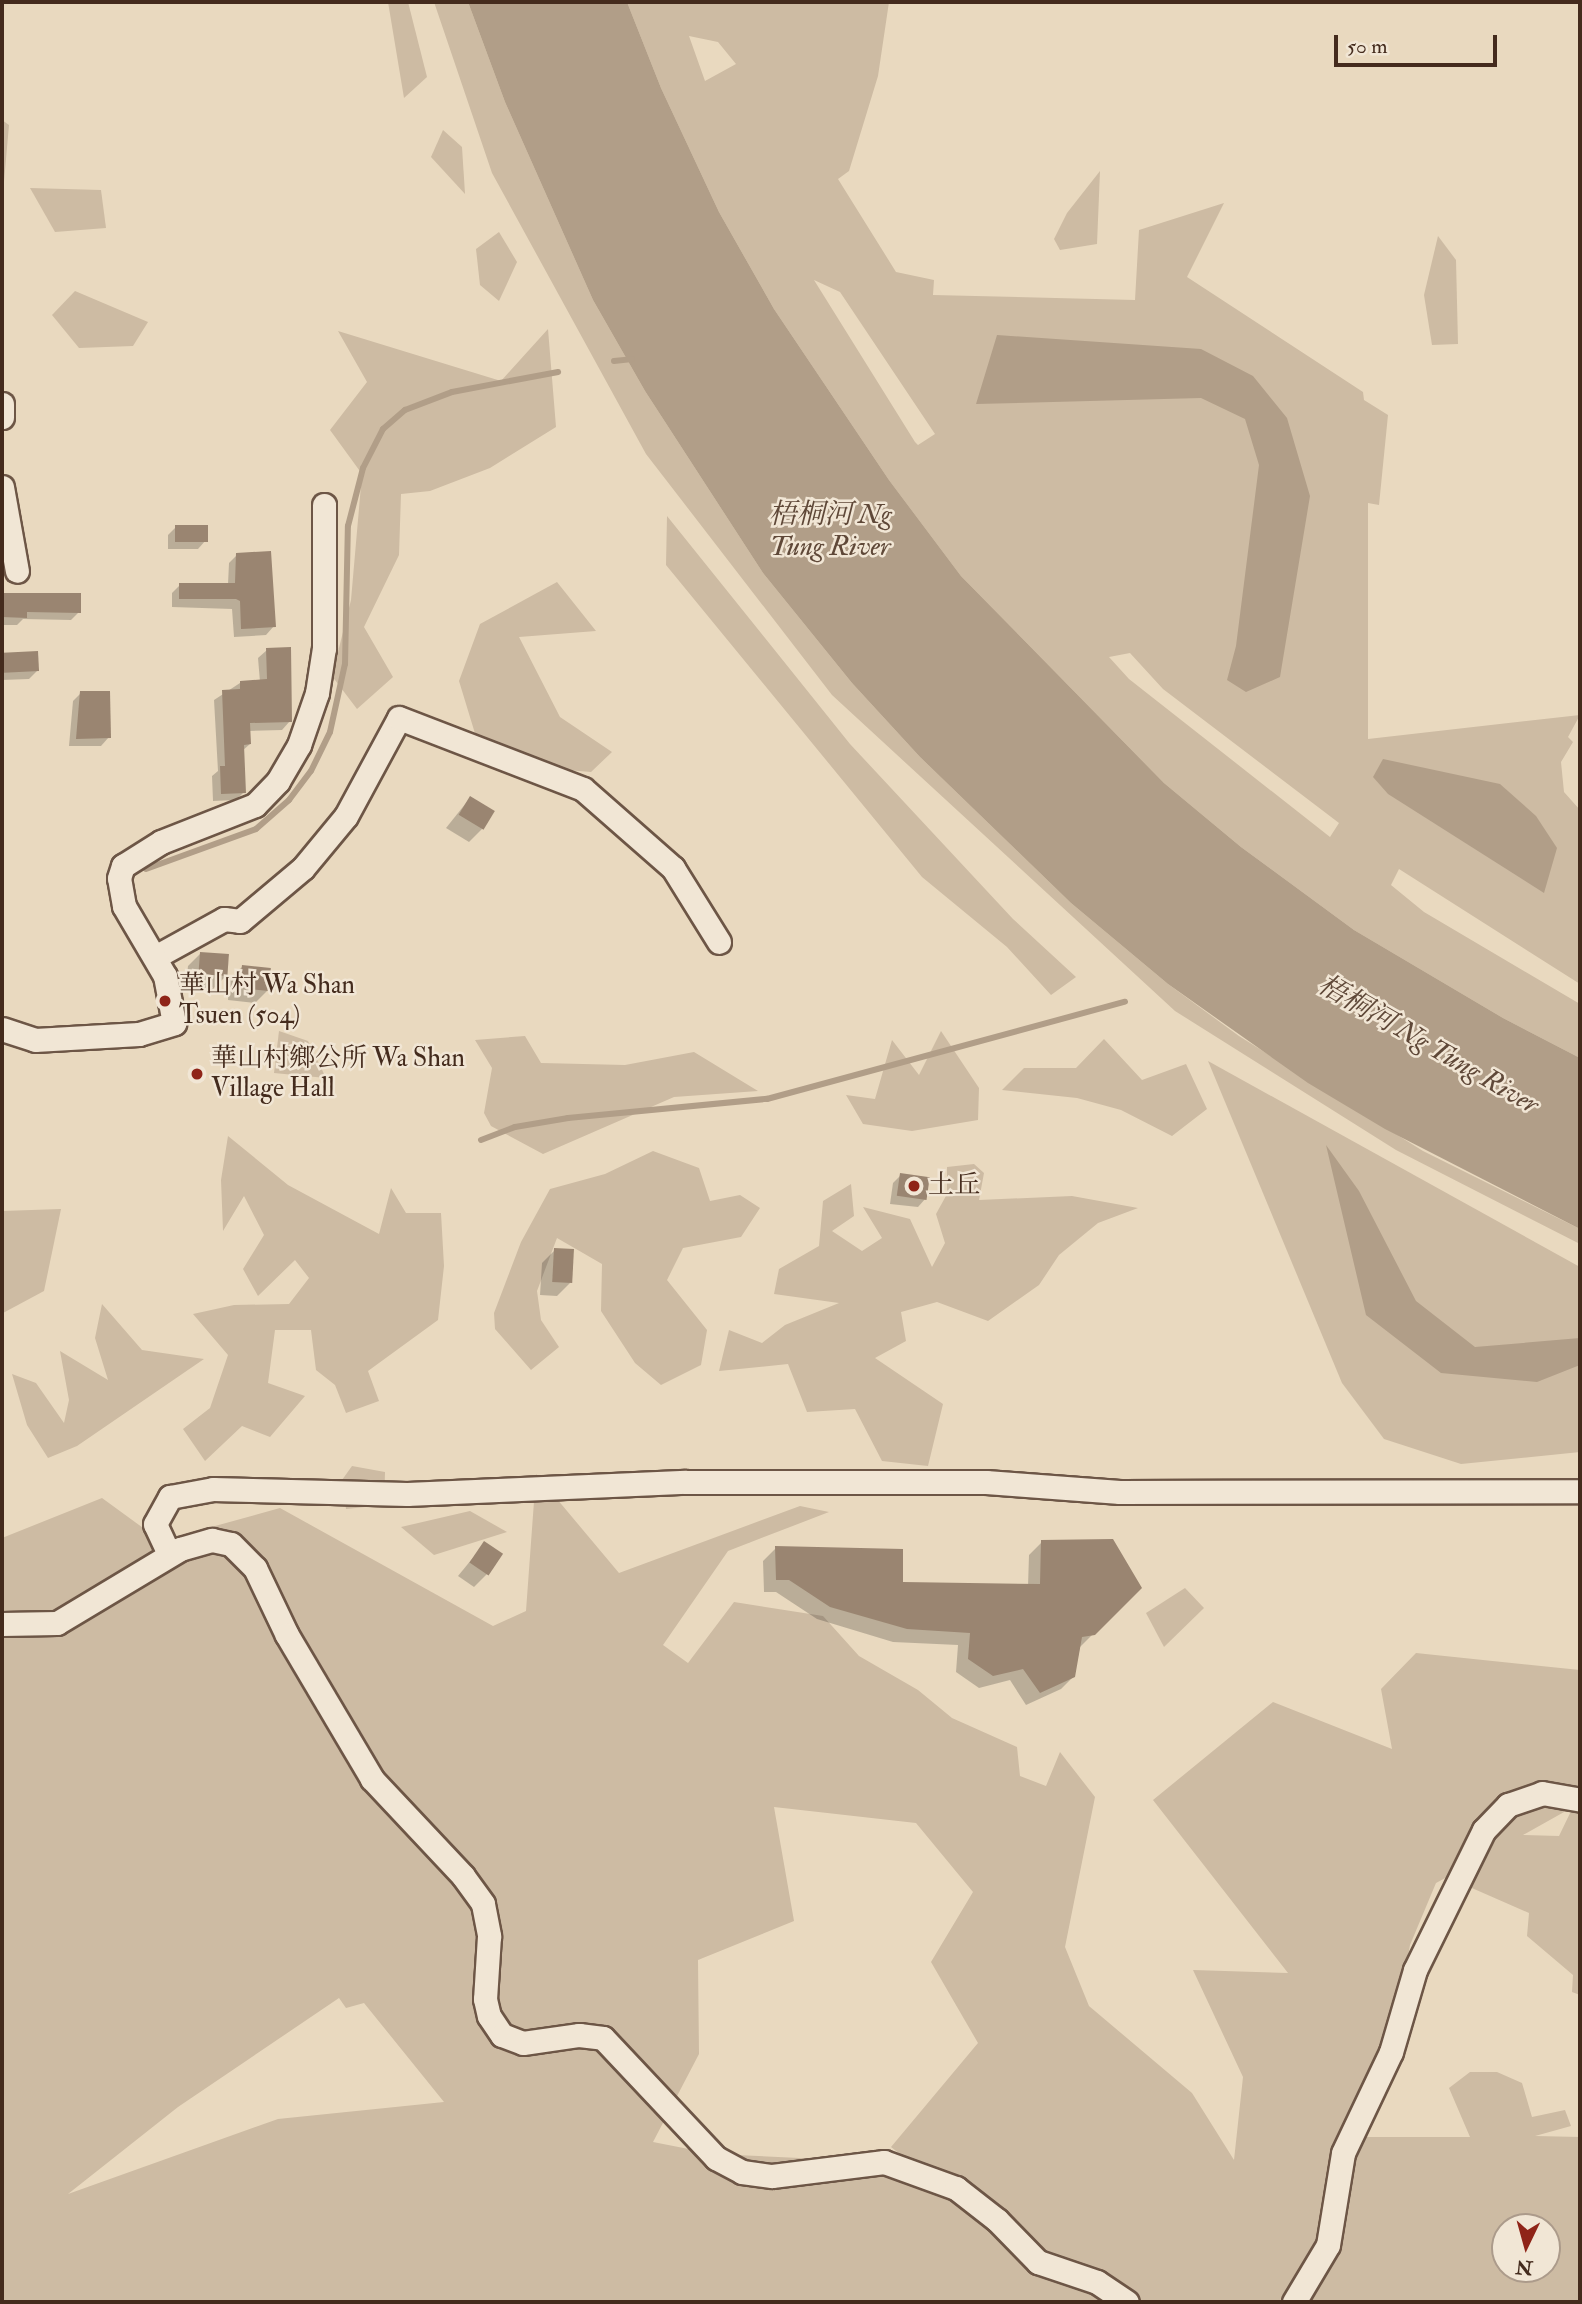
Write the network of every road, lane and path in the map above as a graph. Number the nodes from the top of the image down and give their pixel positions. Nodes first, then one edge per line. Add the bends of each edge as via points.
1 (2, 404) edge
2 (2, 417) edge
3 (2, 487) edge
4 (324, 505) dead end
5 (17, 572) dead end
6 (719, 942) dead end
7 (155, 957) junction
8 (2, 1029) edge
9 (1580, 1491) edge
10 (169, 1554) junction
11 (2, 1625) edge
12 (1580, 1800) edge
13 (1127, 2302) edge
14 (1294, 2302) edge

1 - 2 street
3 - 5 street
4 - 7 street via 324,648 317,692 299,745 278,781 255,805 161,842 123,866 119,878 124,906
6 - 7 street via 673,868 583,789 399,718 346,816 303,868 240,921 224,919
7 - 8 street via 174,1008 174,1023 165,1029 35,1040
9 - 10 street via 1119,1492 986,1482 686,1482 407,1493 212,1489 170,1497 155,1524
10 - 11 street via 73,1616 42,1625
10 - 13 street via 218,1540 250,1560 364,1769 469,1882 483,1904 489,1936 485,1998 489,2016 502,2035 523,2043 579,2035 603,2038 706,2148 742,2172 772,2176 884,2162 956,2188 1038,2262 1097,2282
12 - 14 street via 1542,1793 1508,1805 1484,1830 1415,1970 1391,2052 1343,2153 1328,2245

